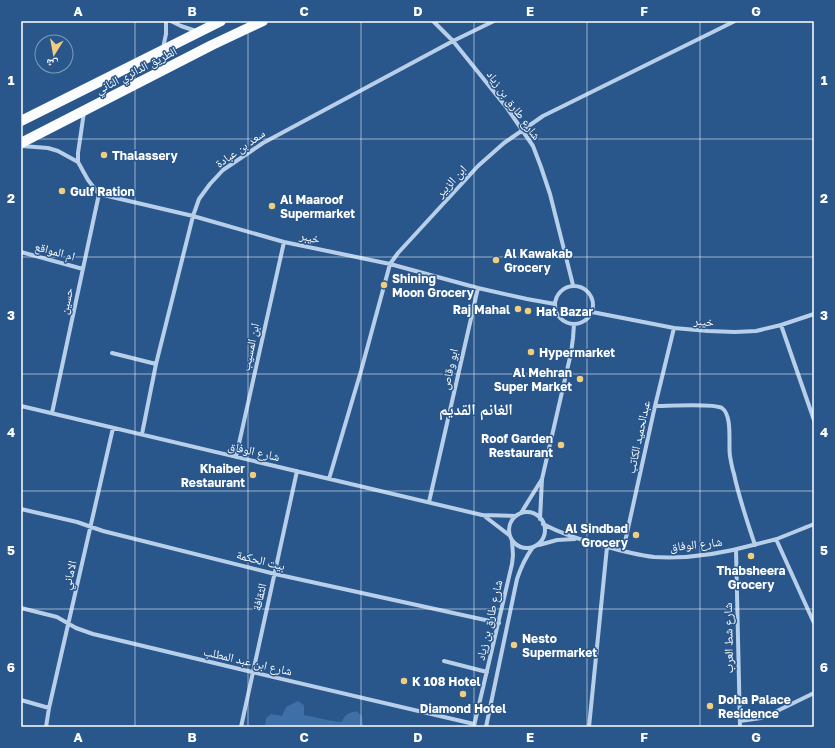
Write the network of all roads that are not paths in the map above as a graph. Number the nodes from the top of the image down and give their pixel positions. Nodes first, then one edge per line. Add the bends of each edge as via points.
1 (166, 21) edge
2 (171, 21) edge
3 (221, 21) edge
4 (263, 21) edge
5 (433, 21) edge
6 (494, 21) edge
7 (735, 21) edge
8 (198, 32) junction
9 (453, 41) junction
10 (162, 51) junction
11 (85, 110) junction
12 (21, 121) edge
13 (522, 130) junction
14 (21, 143) edge
15 (21, 146) edge
16 (78, 162) junction
17 (99, 194) junction
18 (193, 216) junction
19 (284, 242) junction
20 (21, 252) edge
21 (390, 264) junction
22 (83, 269) junction
23 (573, 285) junction
24 (478, 288) junction
25 (555, 304) junction
26 (592, 312) junction
27 (814, 314) edge
28 (574, 324) junction
29 (781, 325) junction
30 (674, 328) junction
31 (112, 353) dead end
32 (156, 364) junction
33 (21, 406) edge
34 (655, 406) junction
35 (52, 413) junction
36 (814, 420) edge
37 (113, 428) junction
38 (142, 434) junction
39 (236, 457) junction
40 (297, 471) junction
41 (329, 479) junction
42 (542, 479) junction
43 (429, 502) junction
44 (21, 509) edge
45 (521, 513) junction
46 (482, 515) junction
47 (516, 516) junction
48 (540, 519) junction
49 (543, 524) junction
50 (814, 524) edge
51 (90, 527) junction
52 (509, 536) junction
53 (578, 539) junction
54 (776, 539) junction
55 (512, 541) junction
56 (754, 544) junction
57 (535, 546) junction
58 (606, 547) junction
59 (736, 550) junction
60 (623, 551) junction
61 (275, 574) junction
62 (21, 608) edge
63 (68, 623) junction
64 (499, 623) junction
65 (814, 623) edge
66 (444, 661) dead end
67 (252, 672) junction
68 (487, 672) junction
69 (814, 693) edge
70 (21, 700) edge
71 (49, 708) junction
72 (740, 721) junction
73 (474, 726) edge
74 (46, 727) edge
75 (241, 727) edge
76 (486, 727) edge
77 (589, 727) edge
78 (740, 727) edge

1 - 10 street
2 - 8 street
3 - 8 main road, الطريق الدائري الثاني
4 - 11 main road, الطريق الدائري الثاني
5 - 9 street, شارع طارق بن زياد
6 - 9 street, سعد بن عبادة
7 - 13 street, ابن الزبير via 560,107
8 - 10 main road, الطريق الدائري الثاني
9 - 13 street, شارع طارق بن زياد
9 - 18 street, سعد بن عبادة via 263,142 223,170 199,199
10 - 12 main road, الطريق الدائري الثاني
11 - 14 main road, الطريق الدائري الثاني
11 - 16 street
13 - 21 street, ابن الزبير via 478,166
13 - 23 street, شارع طارق بن زياد via 533,146 550,194
15 - 16 street via 48,148
16 - 17 street
17 - 18 street, خيبر
17 - 22 street, حسين
18 - 19 street, خيبر
18 - 32 street, سعد بن عبادة
19 - 21 street, خيبر
19 - 39 street, ابن المسيب
20 - 22 street, ام المواقع
21 - 24 street, خيبر
21 - 41 street, ابن الزبير
22 - 35 street, حسين
23 - 25 street via 560,291
23 - 26 street via 588,291 593,301
24 - 25 street, خيبر
24 - 43 street, ابو وقاص
25 - 28 street via 557,315
26 - 28 street via 586,320
26 - 30 street, خيبر
27 - 29 street, خيبر
28 - 42 street via 571,353
29 - 30 street, خيبر via 756,331 735,332
29 - 36 street
30 - 34 street, عبدالحميد الكاتب
31 - 32 street
32 - 38 street, سعد بن عبادة
33 - 35 street, شارع الوفاق
34 - 56 street via 710,406 725,411 729,426 730,456
34 - 60 street, عبدالحميد الكاتب
35 - 37 street, شارع الوفاق
37 - 38 street, شارع الوفاق
37 - 51 street, الاماني
38 - 39 street, شارع الوفاق
39 - 40 street, شارع الوفاق
40 - 41 street, شارع الوفاق
40 - 61 street, الثقافة
41 - 43 street, شارع الوفاق
42 - 45 street
42 - 48 street
43 - 46 street, شارع الوفاق
44 - 51 street, بيت الحكمة
45 - 47 street
45 - 48 street via 532,513
46 - 47 street, شارع الوفاق
46 - 52 street, شارع الوفاق
47 - 52 street via 509,525
48 - 49 street
49 - 53 street, شارع الوفاق
49 - 57 street via 544,536
50 - 54 street, شارع الوفاق
51 - 61 street, بيت الحكمة
51 - 63 street, الاماني
52 - 55 street
53 - 57 street, شارع الوفاق via 557,540
53 - 58 street, شارع الوفاق
54 - 56 street, شارع الوفاق
54 - 65 street
55 - 57 street via 524,548
55 - 64 street, شارع طارق بن زياد via 512,564
56 - 59 street, شارع الوفاق
57 - 76 street, شارع طارق بن زياد via 526,557 518,579
58 - 60 street, شارع الوفاق
58 - 77 street
59 - 60 street, شارع الوفاق via 688,557 647,556
59 - 72 street, شارع شط العرب
61 - 64 street, بيت الحكمة
61 - 67 street, الثقافة
62 - 63 street, شارع ابن عبد المطلب via 57,617
63 - 67 street, شارع ابن عبد المطلب via 93,634
63 - 71 street, الاماني
64 - 68 street, شارع طارق بن زياد
66 - 68 street
67 - 73 street, شارع ابن عبد المطلب
67 - 75 street, الثقافة
68 - 73 street, شارع طارق بن زياد
69 - 72 street via 761,718
70 - 71 street
71 - 74 street, الاماني
72 - 78 street, شارع شط العرب

